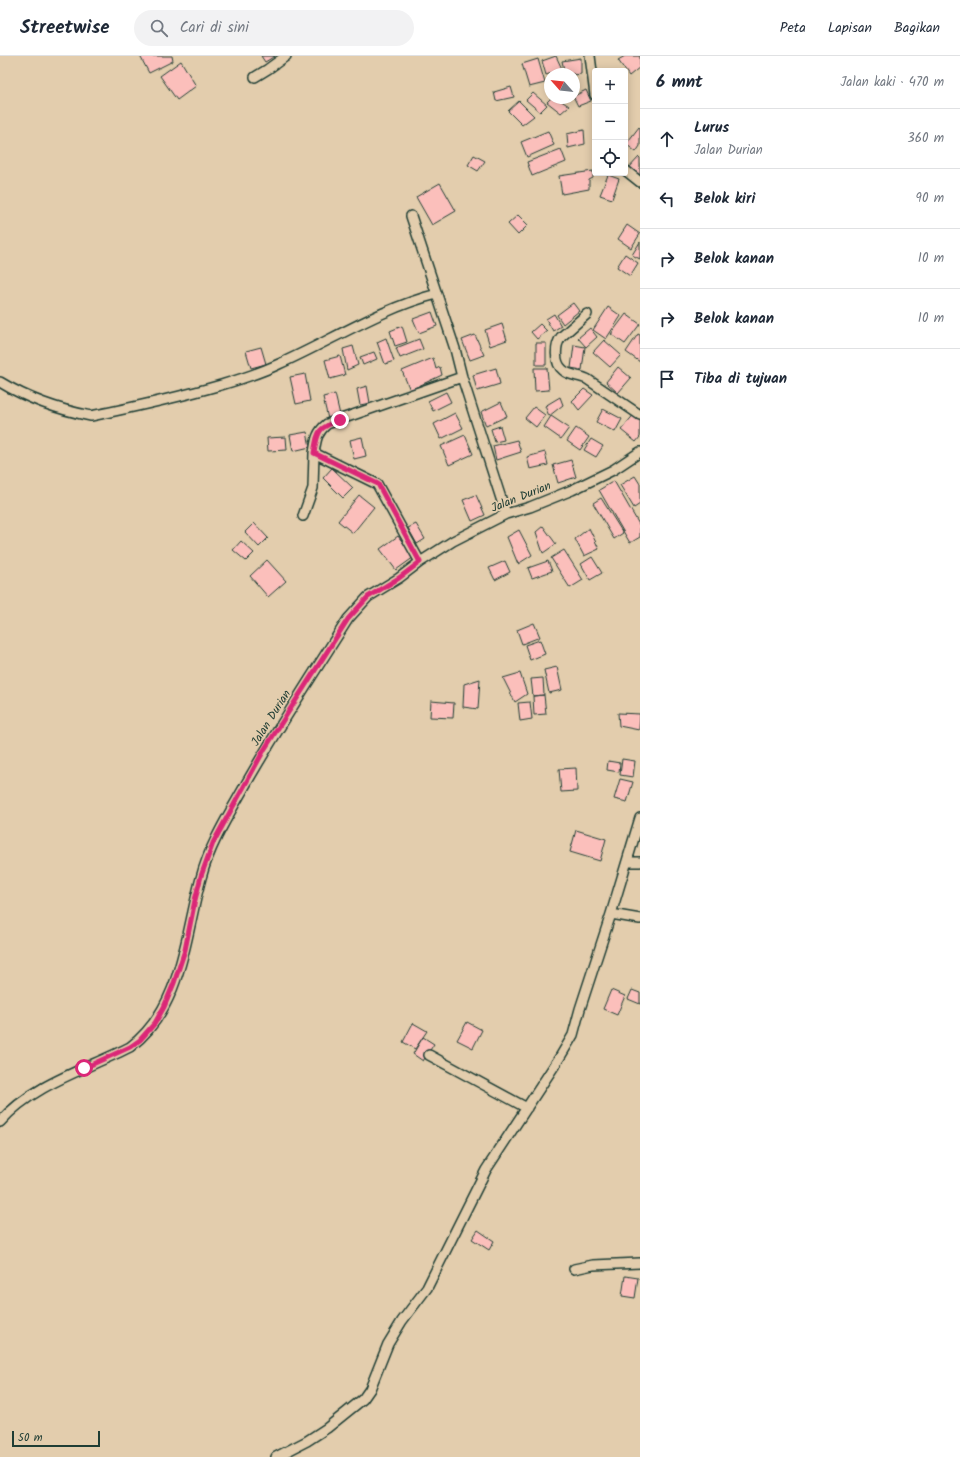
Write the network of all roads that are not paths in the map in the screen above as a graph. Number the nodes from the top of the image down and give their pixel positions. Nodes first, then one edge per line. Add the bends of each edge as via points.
1 (286, 56) edge
2 (590, 56) edge
3 (592, 72) edge
4 (255, 77) dead end
5 (628, 172) edge
6 (640, 182) edge
7 (411, 216) dead end
8 (437, 294) junction
9 (587, 314) dead end
10 (462, 377) junction
11 (0, 382) edge
12 (640, 415) edge
13 (640, 452) edge
14 (314, 453) junction
15 (506, 514) junction
16 (303, 516) dead end
17 (420, 562) junction
18 (640, 818) edge
19 (626, 862) junction
20 (640, 862) edge
21 (611, 914) junction
22 (640, 919) edge
23 (429, 1055) dead end
24 (527, 1108) junction
25 (0, 1122) edge
26 (640, 1263) edge
27 (574, 1269) dead end
28 (276, 1457) edge

1 - 4 street
2 - 3 street
5 - 6 street
7 - 8 street
8 - 10 street
8 - 11 street via 389,311 278,365 246,377 183,396 98,415 91,416 49,405
9 - 12 street via 558,342 556,349 559,366 565,372 587,379
10 - 14 street via 327,424 320,430
10 - 15 street
13 - 15 street, Jalan Durian via 613,470 572,490
14 - 16 street via 313,488
14 - 17 street via 378,484
15 - 17 street, Jalan Durian
17 - 25 street, Jalan Durian via 368,597 352,614 264,750 213,843 196,894 183,956 169,995 155,1023 130,1047 48,1084 8,1113
18 - 19 street
19 - 20 street
19 - 21 street
21 - 22 street
21 - 24 street via 574,1035
23 - 24 street
24 - 28 street via 486,1170 427,1288 388,1344 370,1389 363,1399 314,1437
26 - 27 street via 593,1265

